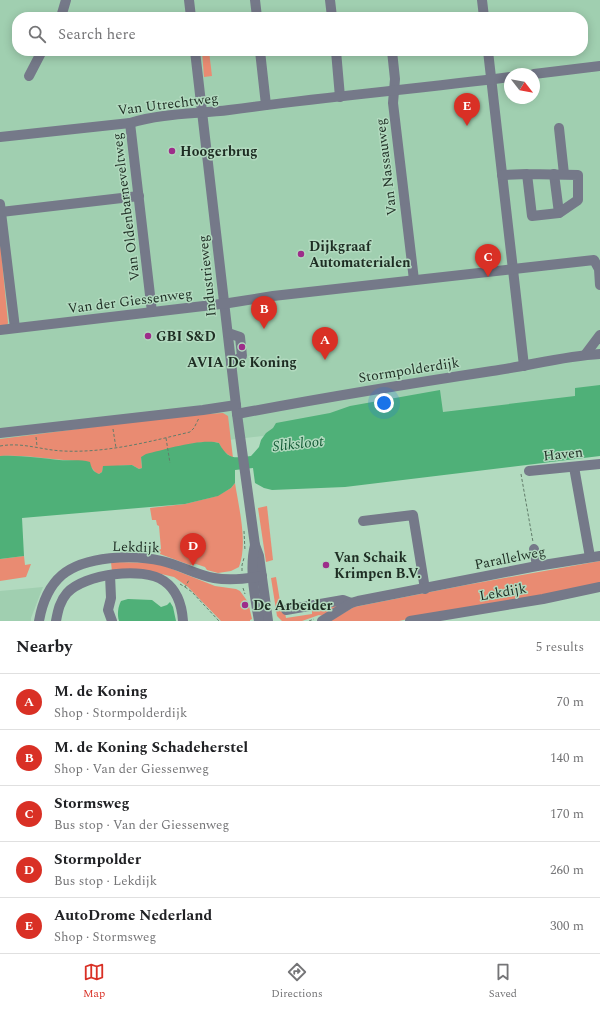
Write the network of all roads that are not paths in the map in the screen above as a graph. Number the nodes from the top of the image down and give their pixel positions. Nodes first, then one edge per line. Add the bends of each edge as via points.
1 (66, 0) edge
2 (189, 0) edge
3 (255, 0) edge
4 (330, 0) edge
5 (482, 0) edge
6 (62, 12) edge
7 (190, 12) edge
8 (256, 12) edge
9 (331, 12) edge
10 (483, 12) edge
11 (39, 56) edge
12 (196, 56) edge
13 (261, 56) edge
14 (336, 56) edge
15 (392, 56) edge
16 (489, 56) edge
17 (600, 66) edge
18 (540, 73) edge
19 (29, 76) dead end
20 (504, 78) edge
21 (491, 80) junction
22 (394, 90) junction
23 (340, 96) junction
24 (266, 105) junction
25 (202, 113) junction
26 (130, 123) junction
27 (559, 128) dead end
28 (0, 137) edge
29 (527, 174) junction
30 (559, 174) junction
31 (502, 175) junction
32 (140, 196) junction
33 (0, 208) edge
34 (559, 213) junction
35 (513, 269) junction
36 (414, 280) junction
37 (600, 285) edge
38 (224, 303) junction
39 (152, 312) junction
40 (15, 328) junction
41 (0, 330) edge
42 (600, 335) edge
43 (600, 354) edge
44 (585, 355) junction
45 (524, 366) junction
46 (237, 410) junction
47 (0, 433) edge
48 (600, 464) edge
49 (574, 467) junction
50 (525, 472) road end
51 (363, 522) dead end
52 (534, 549) road end
53 (595, 556) edge
54 (537, 566) junction
55 (110, 575) junction
56 (258, 577) junction
57 (600, 586) edge
58 (425, 589) junction
59 (351, 603) junction
60 (286, 610) dead end
61 (39, 621) edge
62 (56, 621) edge
63 (112, 621) edge
64 (183, 621) edge
65 (259, 621) edge
66 (268, 621) edge
67 (322, 621) edge
68 (410, 621) edge

1 - 6 street
2 - 7 street
3 - 8 street
4 - 9 street
5 - 10 street
11 - 19 street
12 - 25 street, Industrieweg
13 - 24 street
14 - 23 street
15 - 22 street, Van Nassauweg
16 - 21 street
17 - 18 street
20 - 21 street, Van Utrechtweg
21 - 22 street, Van Utrechtweg
21 - 31 street
22 - 23 street, Van Utrechtweg
22 - 36 street, Van Nassauweg via 393,103
23 - 24 street, Van Utrechtweg
24 - 25 street, Van Utrechtweg
25 - 26 street, Van Utrechtweg via 143,119
25 - 38 street, Industrieweg
26 - 28 street, Van Utrechtweg
26 - 32 street, Van Oldenbarneveltweg
27 - 30 street
29 - 30 street
29 - 31 street
29 - 34 street via 532,216
30 - 34 street
30 - 34 street via 578,175 578,200
31 - 35 street
32 - 33 street
32 - 39 street, Van Oldenbarneveltweg
33 - 40 street
35 - 36 street, Van der Giessenweg
35 - 37 street, Van der Giessenweg via 594,260 599,269
35 - 45 street
36 - 38 street, Van der Giessenweg
38 - 39 street, Van der Giessenweg
38 - 46 street, Industrieweg
39 - 40 street, Van der Giessenweg
40 - 41 street, Van der Giessenweg
42 - 44 street
43 - 44 street, Stormpolderdijk
44 - 45 street, Stormpolderdijk
45 - 46 street, Stormpolderdijk
46 - 47 street via 204,410
46 - 56 street, Industrieweg via 254,545 252,556
48 - 49 street, Haven
49 - 50 street, Haven
49 - 53 street
51 - 58 street via 413,515
52 - 54 street
53 - 54 street, Parallelweg
54 - 58 street, Parallelweg
55 - 62 street via 94,578 68,592 60,604
55 - 63 street via 111,598 108,610
55 - 64 street via 126,573 156,576 163,580 180,602
56 - 61 street, Lekdijk via 231,580 214,578 169,562 152,559 121,558 96,561 62,575 50,589
56 - 65 street, Industrieweg
56 - 66 street, Industrieweg
57 - 68 street, Lekdijk via 543,599
58 - 59 street, Parallelweg
59 - 60 street, Parallelweg via 343,600
59 - 67 street, Parallelweg

